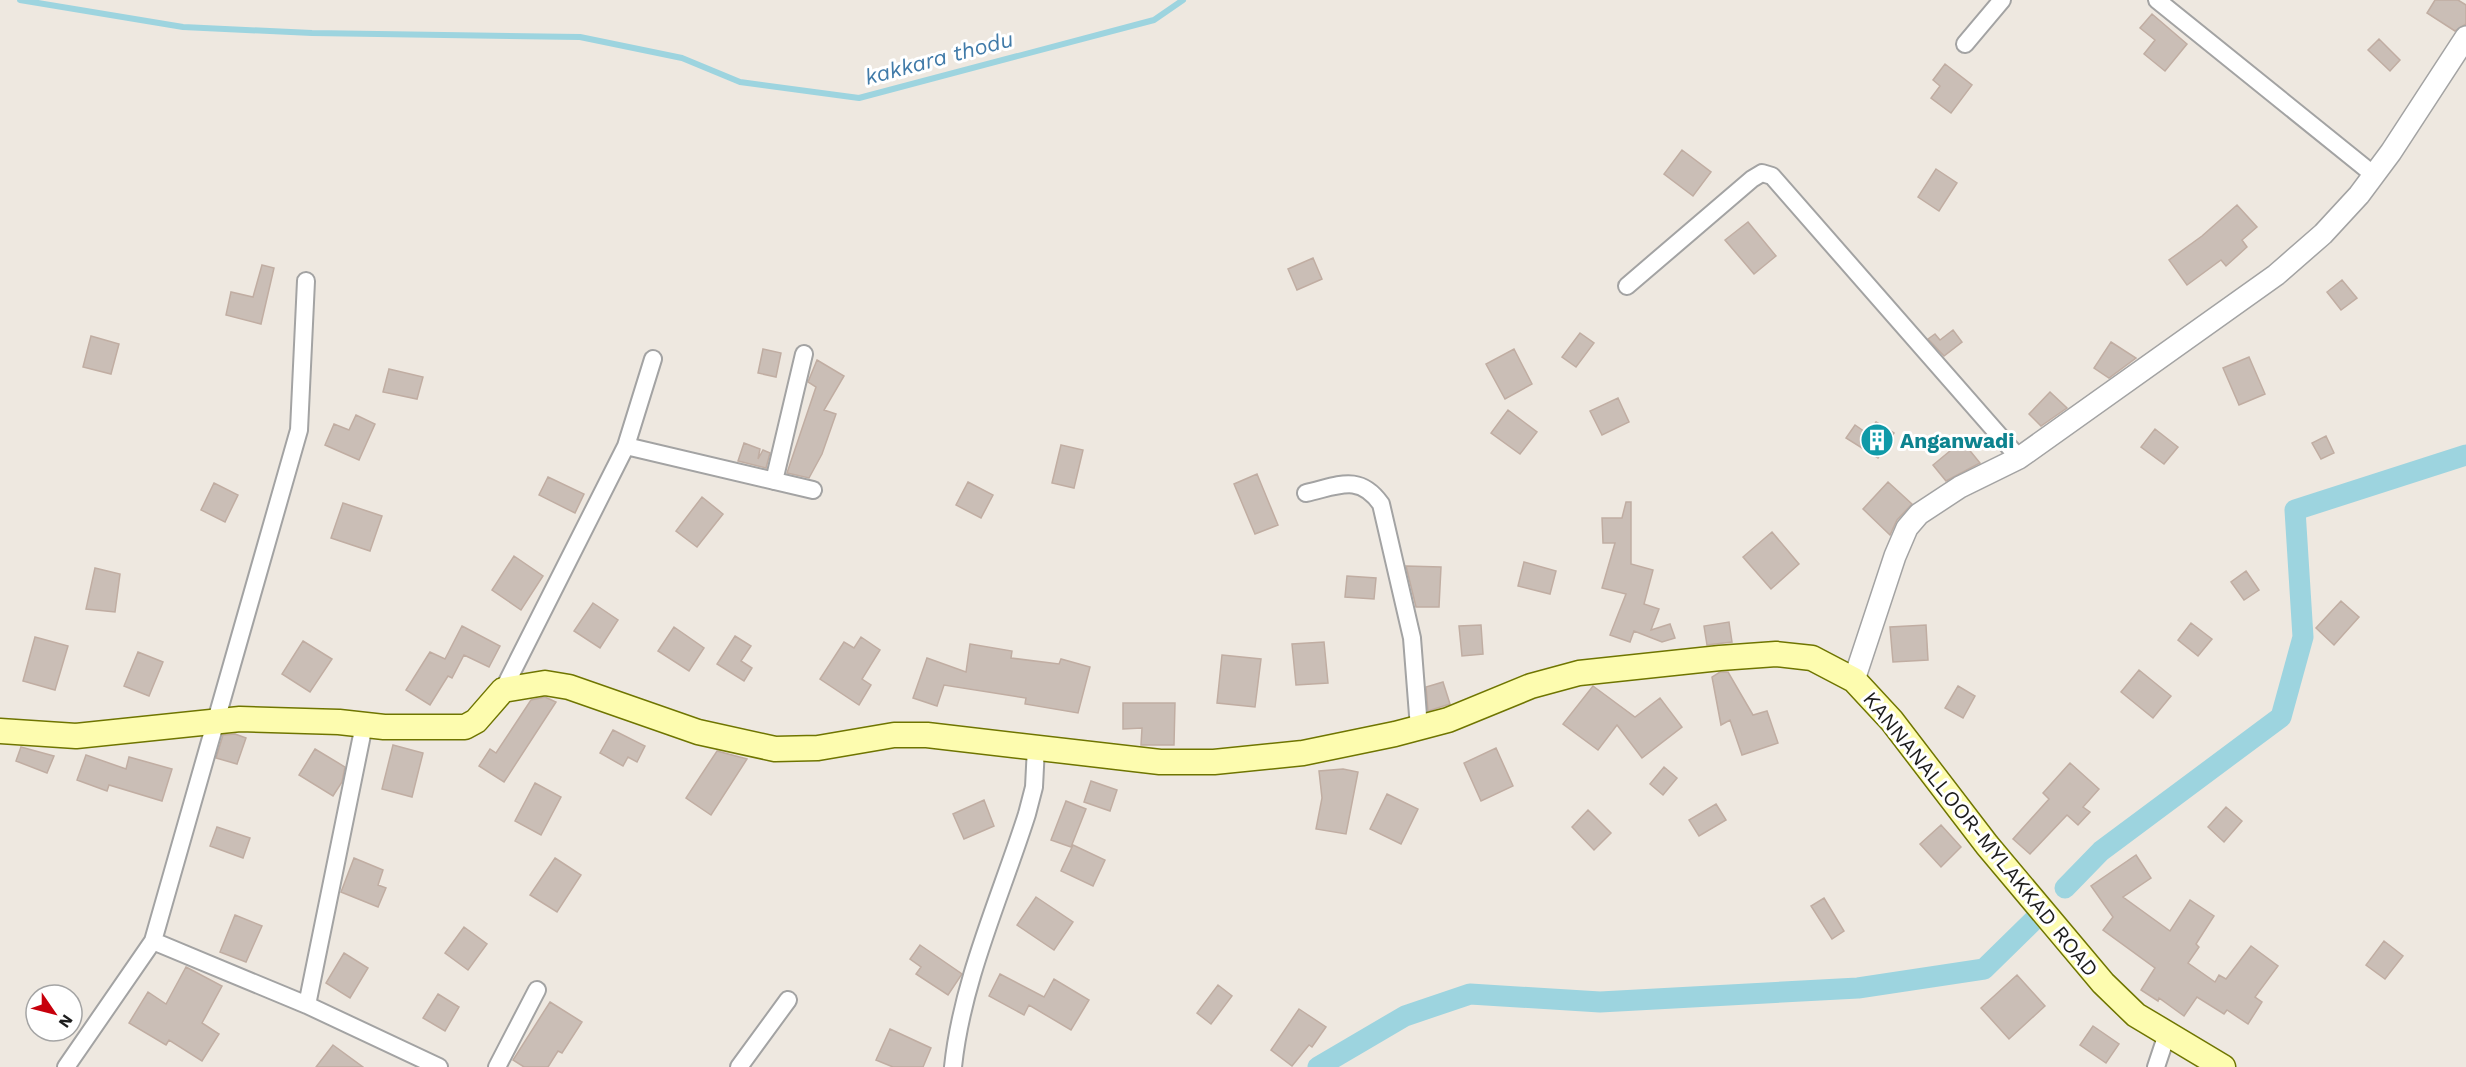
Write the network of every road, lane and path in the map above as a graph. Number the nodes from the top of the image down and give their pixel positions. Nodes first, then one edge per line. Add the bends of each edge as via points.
1 (2002, 0) edge
2 (2157, 0) edge
3 (2466, 37) edge
4 (1965, 44) dead end
5 (2374, 175) junction
6 (306, 281) dead end
7 (1627, 286) dead end
8 (804, 354) dead end
9 (653, 359) dead end
10 (626, 446) junction
11 (2019, 458) junction
12 (774, 481) junction
13 (813, 490) dead end
14 (1306, 493) dead end
15 (1854, 680) junction
16 (503, 690) junction
17 (215, 722) junction
18 (364, 724) junction
19 (1419, 728) junction
20 (0, 731) edge
21 (1036, 747) junction
22 (153, 941) junction
23 (537, 990) dead end
24 (788, 1000) dead end
25 (307, 1005) junction
26 (2167, 1035) junction
27 (66, 1067) edge
28 (439, 1067) edge
29 (497, 1067) edge
30 (739, 1067) edge
31 (952, 1067) edge
32 (2156, 1067) edge
33 (2223, 1067) edge

1 - 4 street
2 - 5 street
3 - 5 street
5 - 11 street via 2323,234 2276,274
6 - 17 street via 299,430
7 - 11 street via 1752,179 1762,173 1772,176
8 - 12 street
9 - 10 street
10 - 12 street
10 - 16 street
11 - 15 street via 1937,501 1907,528
12 - 13 street
14 - 19 street via 1360,484 1382,504 1412,638
15 - 19 main road, KANNANALLOOR-MYLAKKAD ROAD via 1812,657 1776,654 1633,665 1579,673 1531,686
15 - 26 main road, KANNANALLOOR-MYLAKKAD ROAD via 1892,721 1988,845 2103,983 2136,1015
16 - 18 main road via 476,721 465,727
16 - 21 main road, KANNANALLOOR-MYLAKKAD ROAD via 545,683 568,687 698,732 775,749 818,748 894,735
17 - 18 main road via 250,719
17 - 20 main road via 76,736
17 - 22 street
18 - 25 street
19 - 21 main road, KANNANALLOOR-MYLAKKAD ROAD via 1303,753 1196,763
21 - 31 street via 1034,787 1027,814 970,984
22 - 25 street
22 - 27 street
23 - 29 street
24 - 30 street
25 - 28 street
26 - 32 street
26 - 33 main road, KANNANALLOOR-MYLAKKAD ROAD

